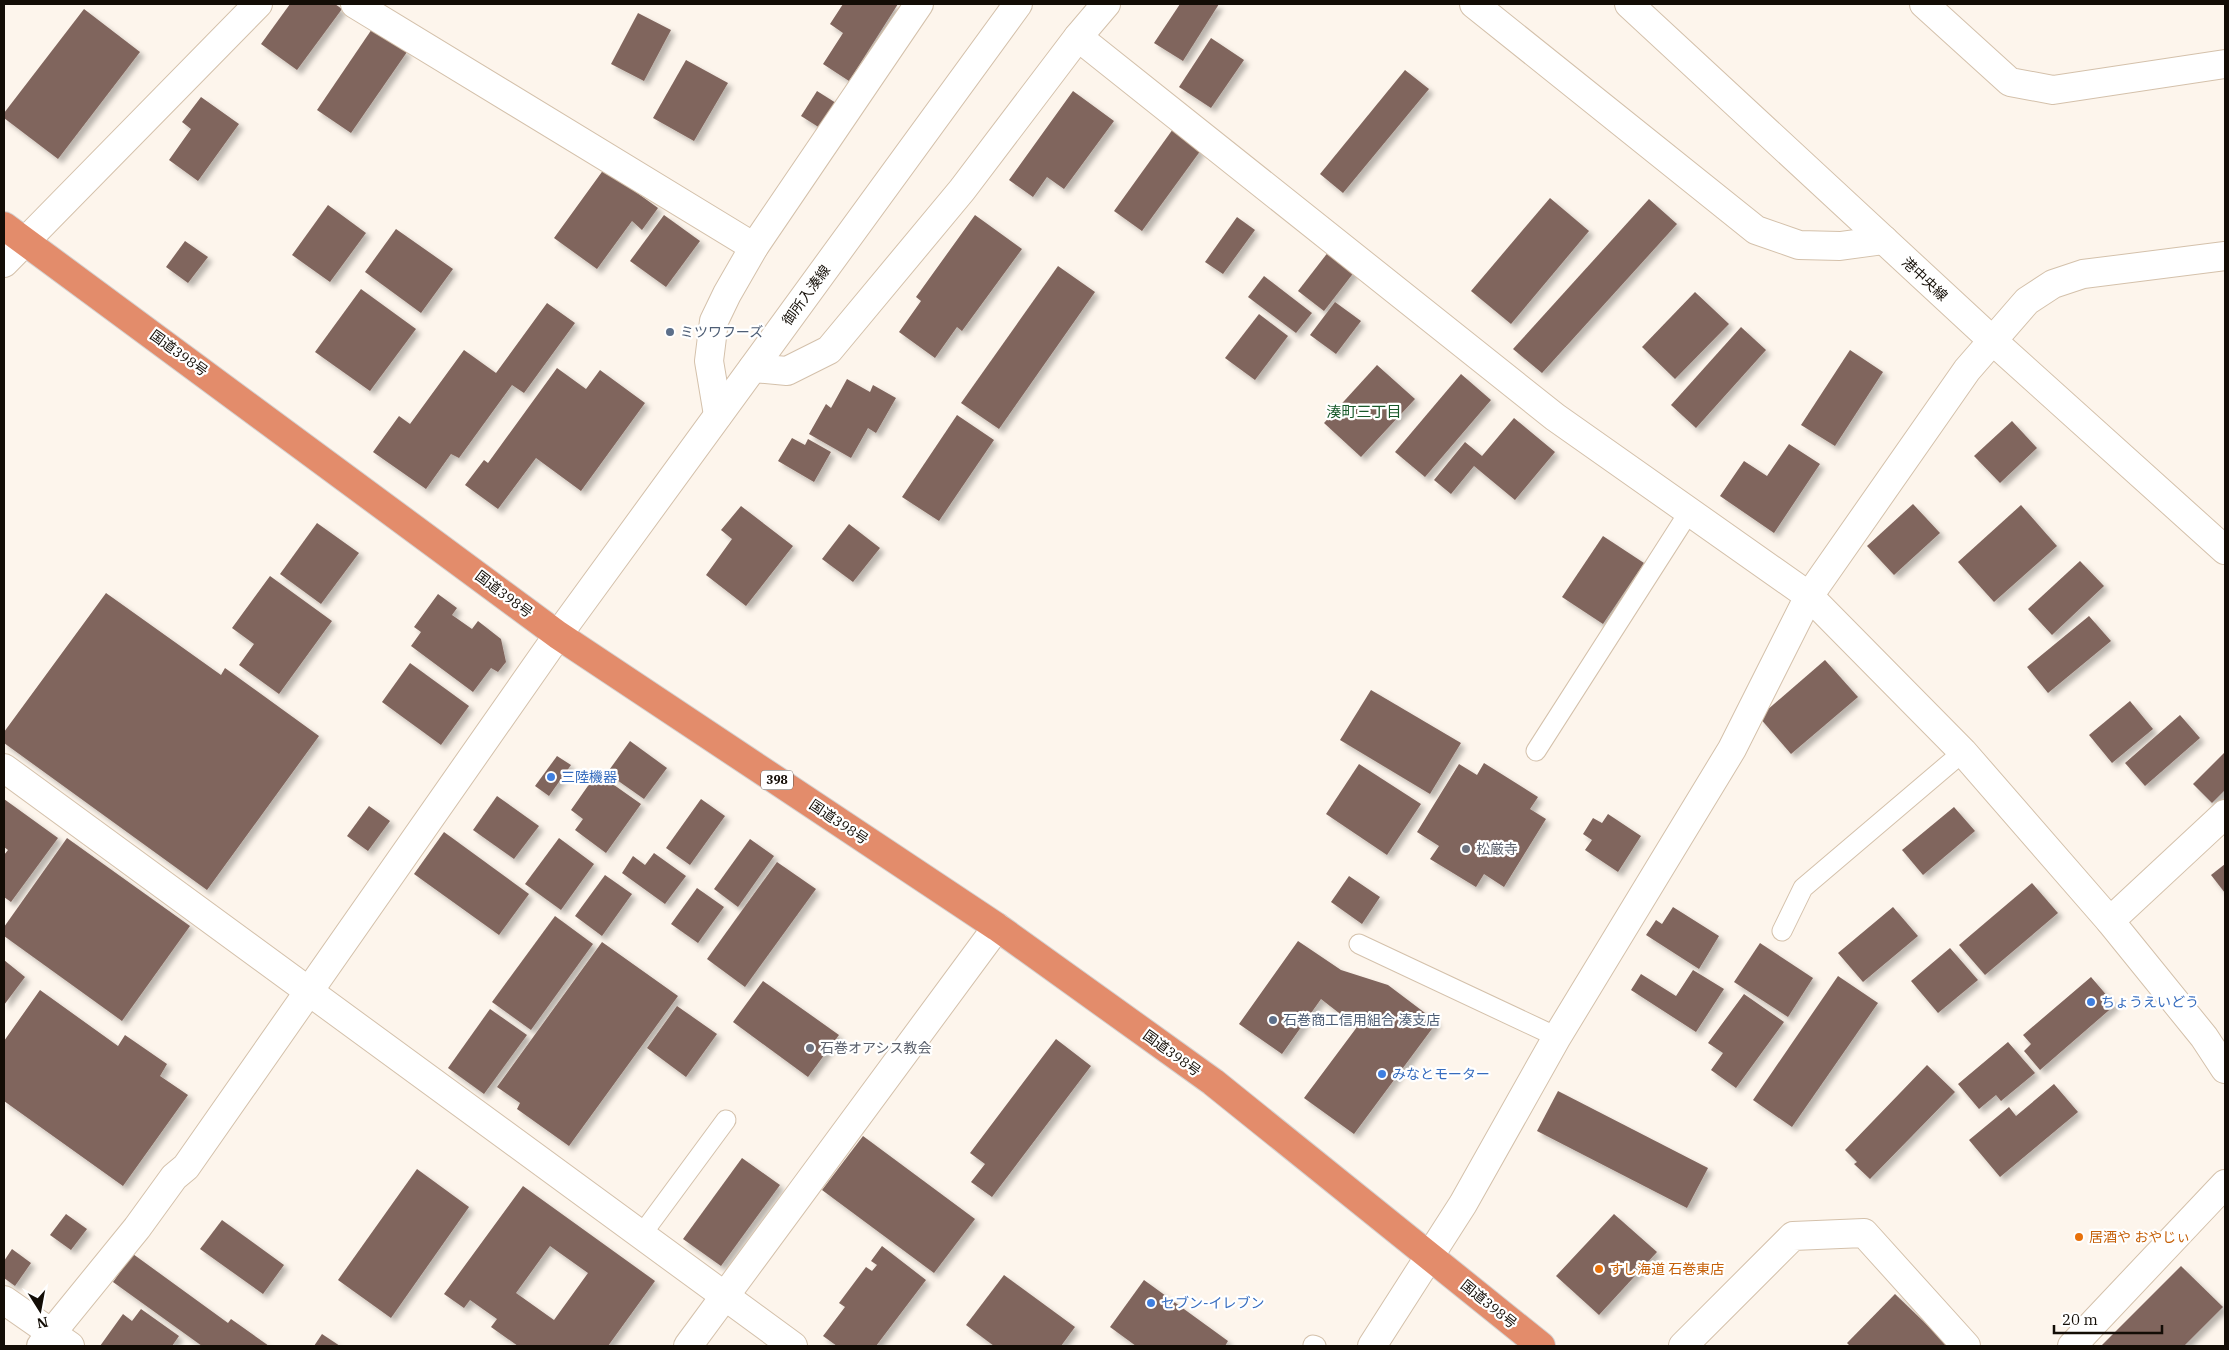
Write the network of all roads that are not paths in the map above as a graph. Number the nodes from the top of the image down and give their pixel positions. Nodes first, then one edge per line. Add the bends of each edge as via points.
1 (258, 4) edge
2 (355, 4) edge
3 (920, 4) edge
4 (1018, 4) edge
5 (1106, 4) edge
6 (1474, 4) edge
7 (1629, 4) edge
8 (1924, 4) edge
9 (1078, 37) junction
10 (2225, 64) edge
11 (14, 233) edge
12 (1884, 240) junction
13 (754, 247) junction
14 (2225, 256) edge
15 (4, 263) edge
16 (1993, 341) junction
17 (752, 368) junction
18 (718, 415) junction
19 (1689, 512) junction
20 (2225, 550) edge
21 (1809, 596) junction
22 (558, 635) junction
23 (1536, 751) dead end
24 (1963, 752) junction
25 (4, 768) edge
26 (2225, 814) edge
27 (2110, 921) junction
28 (997, 927) junction
29 (1782, 931) dead end
30 (1359, 944) dead end
31 (307, 992) junction
32 (1557, 1037) junction
33 (2225, 1069) edge
34 (726, 1120) dead end
35 (2225, 1184) edge
36 (642, 1234) junction
37 (1430, 1257) junction
38 (725, 1294) junction
39 (4, 1300) edge
40 (54, 1342) edge
41 (688, 1346) edge
42 (794, 1346) edge
43 (1372, 1346) edge
44 (1541, 1346) edge
45 (1683, 1346) edge
46 (1966, 1346) edge
47 (2072, 1346) edge

1 - 11 street
2 - 13 street
3 - 13 street
4 - 17 street, 御所入湊線
5 - 9 street
6 - 12 street via 1756,230 1799,245 1840,246
7 - 12 street, 港中央線
8 - 10 street via 2010,82 2053,90
9 - 17 street via 962,190 829,350 787,371
9 - 19 street via 1555,417
11 - 15 street
11 - 22 highway, 国道398号 / 398
12 - 16 street, 港中央線
13 - 18 street via 714,322 709,360
14 - 16 street via 2084,274 2053,284 2027,302
16 - 20 street, 港中央線
16 - 21 street via 1968,370
17 - 18 street, 御所入湊線
18 - 22 street, 御所入湊線
19 - 21 street
19 - 23 lane
21 - 24 street
21 - 32 street via 1732,749
22 - 28 highway, 国道398号 / 398
22 - 31 street, 御所入湊線
24 - 27 street
24 - 29 lane via 1803,888
25 - 31 street
26 - 27 street
27 - 33 street via 2204,1037
28 - 37 highway, 国道398号 / 398 via 1213,1082
28 - 38 street
30 - 32 lane
31 - 36 street
31 - 40 street, 御所入湊線 via 186,1167 174,1177
32 - 37 street
34 - 36 lane
35 - 47 street
36 - 38 street
37 - 43 street
37 - 44 highway, 国道398号 / 398
38 - 41 street
38 - 42 street
39 - 40 street
45 - 46 street via 1793,1236 1864,1233

